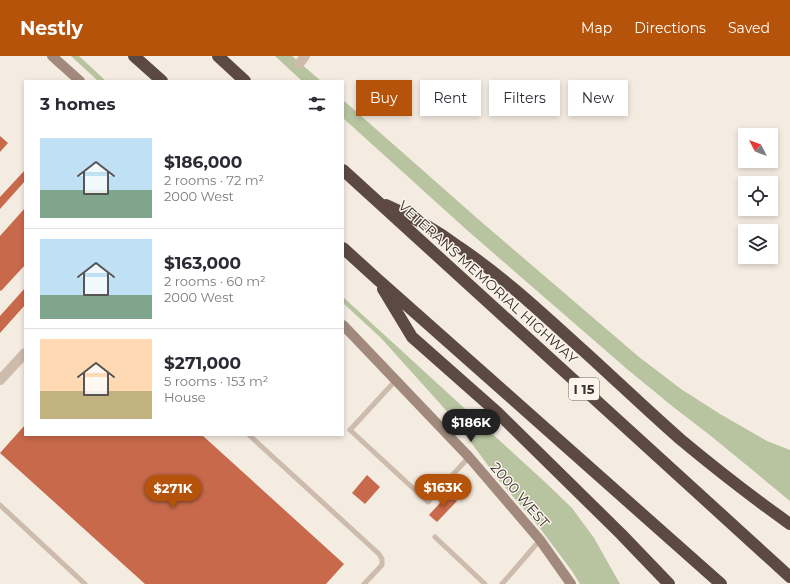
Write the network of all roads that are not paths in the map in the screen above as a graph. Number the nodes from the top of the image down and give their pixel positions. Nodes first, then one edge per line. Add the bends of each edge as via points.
1 (52, 56) edge
2 (134, 56) edge
3 (218, 56) edge
4 (79, 80) edge
5 (161, 80) edge
6 (244, 80) edge
7 (344, 171) edge
8 (377, 201) junction
9 (344, 249) edge
10 (376, 278) junction
11 (344, 326) edge
12 (24, 354) edge
13 (0, 380) edge
14 (396, 380) junction
15 (251, 436) edge
16 (469, 457) junction
17 (0, 505) edge
18 (790, 524) edge
19 (435, 537) dead end
20 (540, 540) junction
21 (790, 577) edge
22 (85, 584) edge
23 (364, 584) edge
24 (485, 584) edge
25 (502, 584) edge
26 (571, 584) edge
27 (669, 584) edge
28 (721, 584) edge

1 - 4 street
2 - 5 highway
3 - 6 highway
7 - 8 highway, VETERANS MEMORIAL HIGHWAY / I 15
8 - 18 highway via 421,221 496,274 679,437
8 - 21 highway, VETERANS MEMORIAL HIGHWAY / I 15
9 - 10 highway
10 - 27 highway via 412,337 498,413
10 - 28 highway
11 - 14 street, 2000 WEST
12 - 13 street
14 - 16 street, 2000 WEST
14 - 16 lane via 350,430 428,502
15 - 23 lane via 379,554 382,565
16 - 20 street, 2000 WEST
17 - 22 lane
19 - 24 lane
20 - 25 lane
20 - 26 street, 2000 WEST

